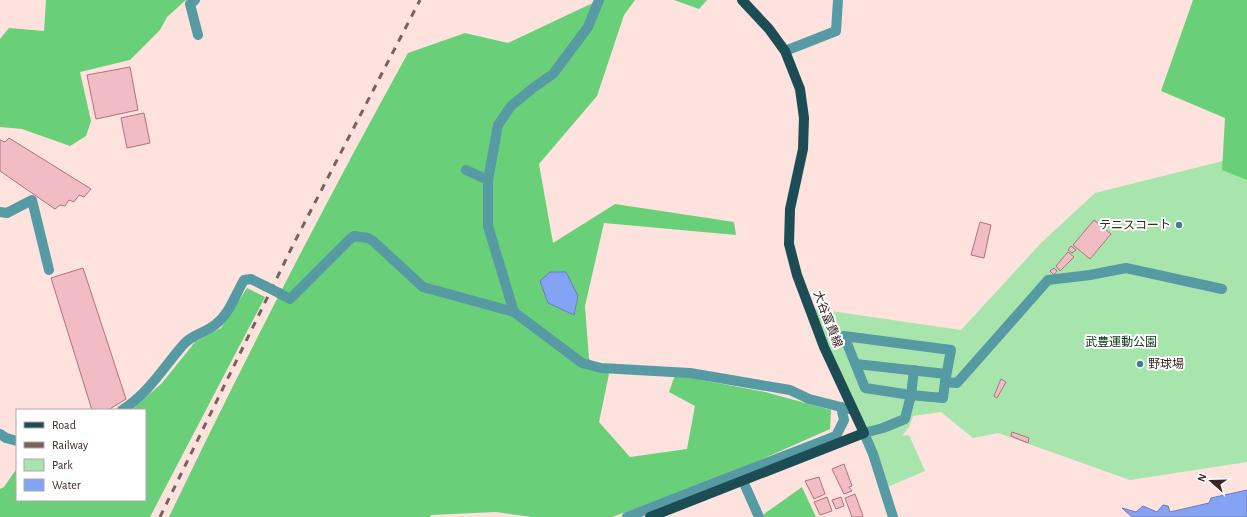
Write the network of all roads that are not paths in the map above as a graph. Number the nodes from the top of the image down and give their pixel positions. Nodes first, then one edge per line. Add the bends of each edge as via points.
1 (195, 0) edge
2 (599, 0) edge
3 (742, 0) edge
4 (838, 0) edge
5 (198, 35) dead end
6 (785, 51) junction
7 (466, 170) dead end
8 (488, 180) junction
9 (0, 212) edge
10 (49, 270) dead end
11 (1222, 289) dead end
12 (514, 312) junction
13 (856, 364) junction
14 (914, 370) junction
15 (946, 378) junction
16 (911, 395) junction
17 (841, 407) junction
18 (124, 409) edge
19 (853, 410) junction
20 (864, 433) junction
21 (0, 434) edge
22 (16, 441) edge
23 (743, 481) junction
24 (628, 517) edge
25 (650, 517) edge
26 (758, 517) edge
27 (893, 517) edge

1 - 5 street via 190,4
2 - 8 street via 588,27 553,74 511,106 498,125
3 - 6 main road, 大谷富貴線
4 - 6 street via 836,31
6 - 19 main road, 大谷富貴線 via 800,89 804,118 803,149 790,209 789,244 797,275 824,346
7 - 8 street
8 - 12 street via 488,226
9 - 10 street via 7,213 32,200
11 - 15 street via 1126,268 1048,280 957,383
12 - 17 street via 582,363 601,368 697,374 790,390 809,399
12 - 18 street, bridge via 423,287 373,241 354,236 290,299 251,279 244,280 224,317 215,326 190,338 151,385
13 - 14 street
13 - 15 street via 844,336 951,350
13 - 16 street via 865,388
14 - 15 street
14 - 16 street
15 - 16 street via 943,398
16 - 20 street via 905,419
17 - 19 street
17 - 24 street via 844,420 836,436
19 - 20 main road, 大谷富貴線
20 - 23 main road
20 - 27 street
21 - 22 street
23 - 25 main road
23 - 26 street

